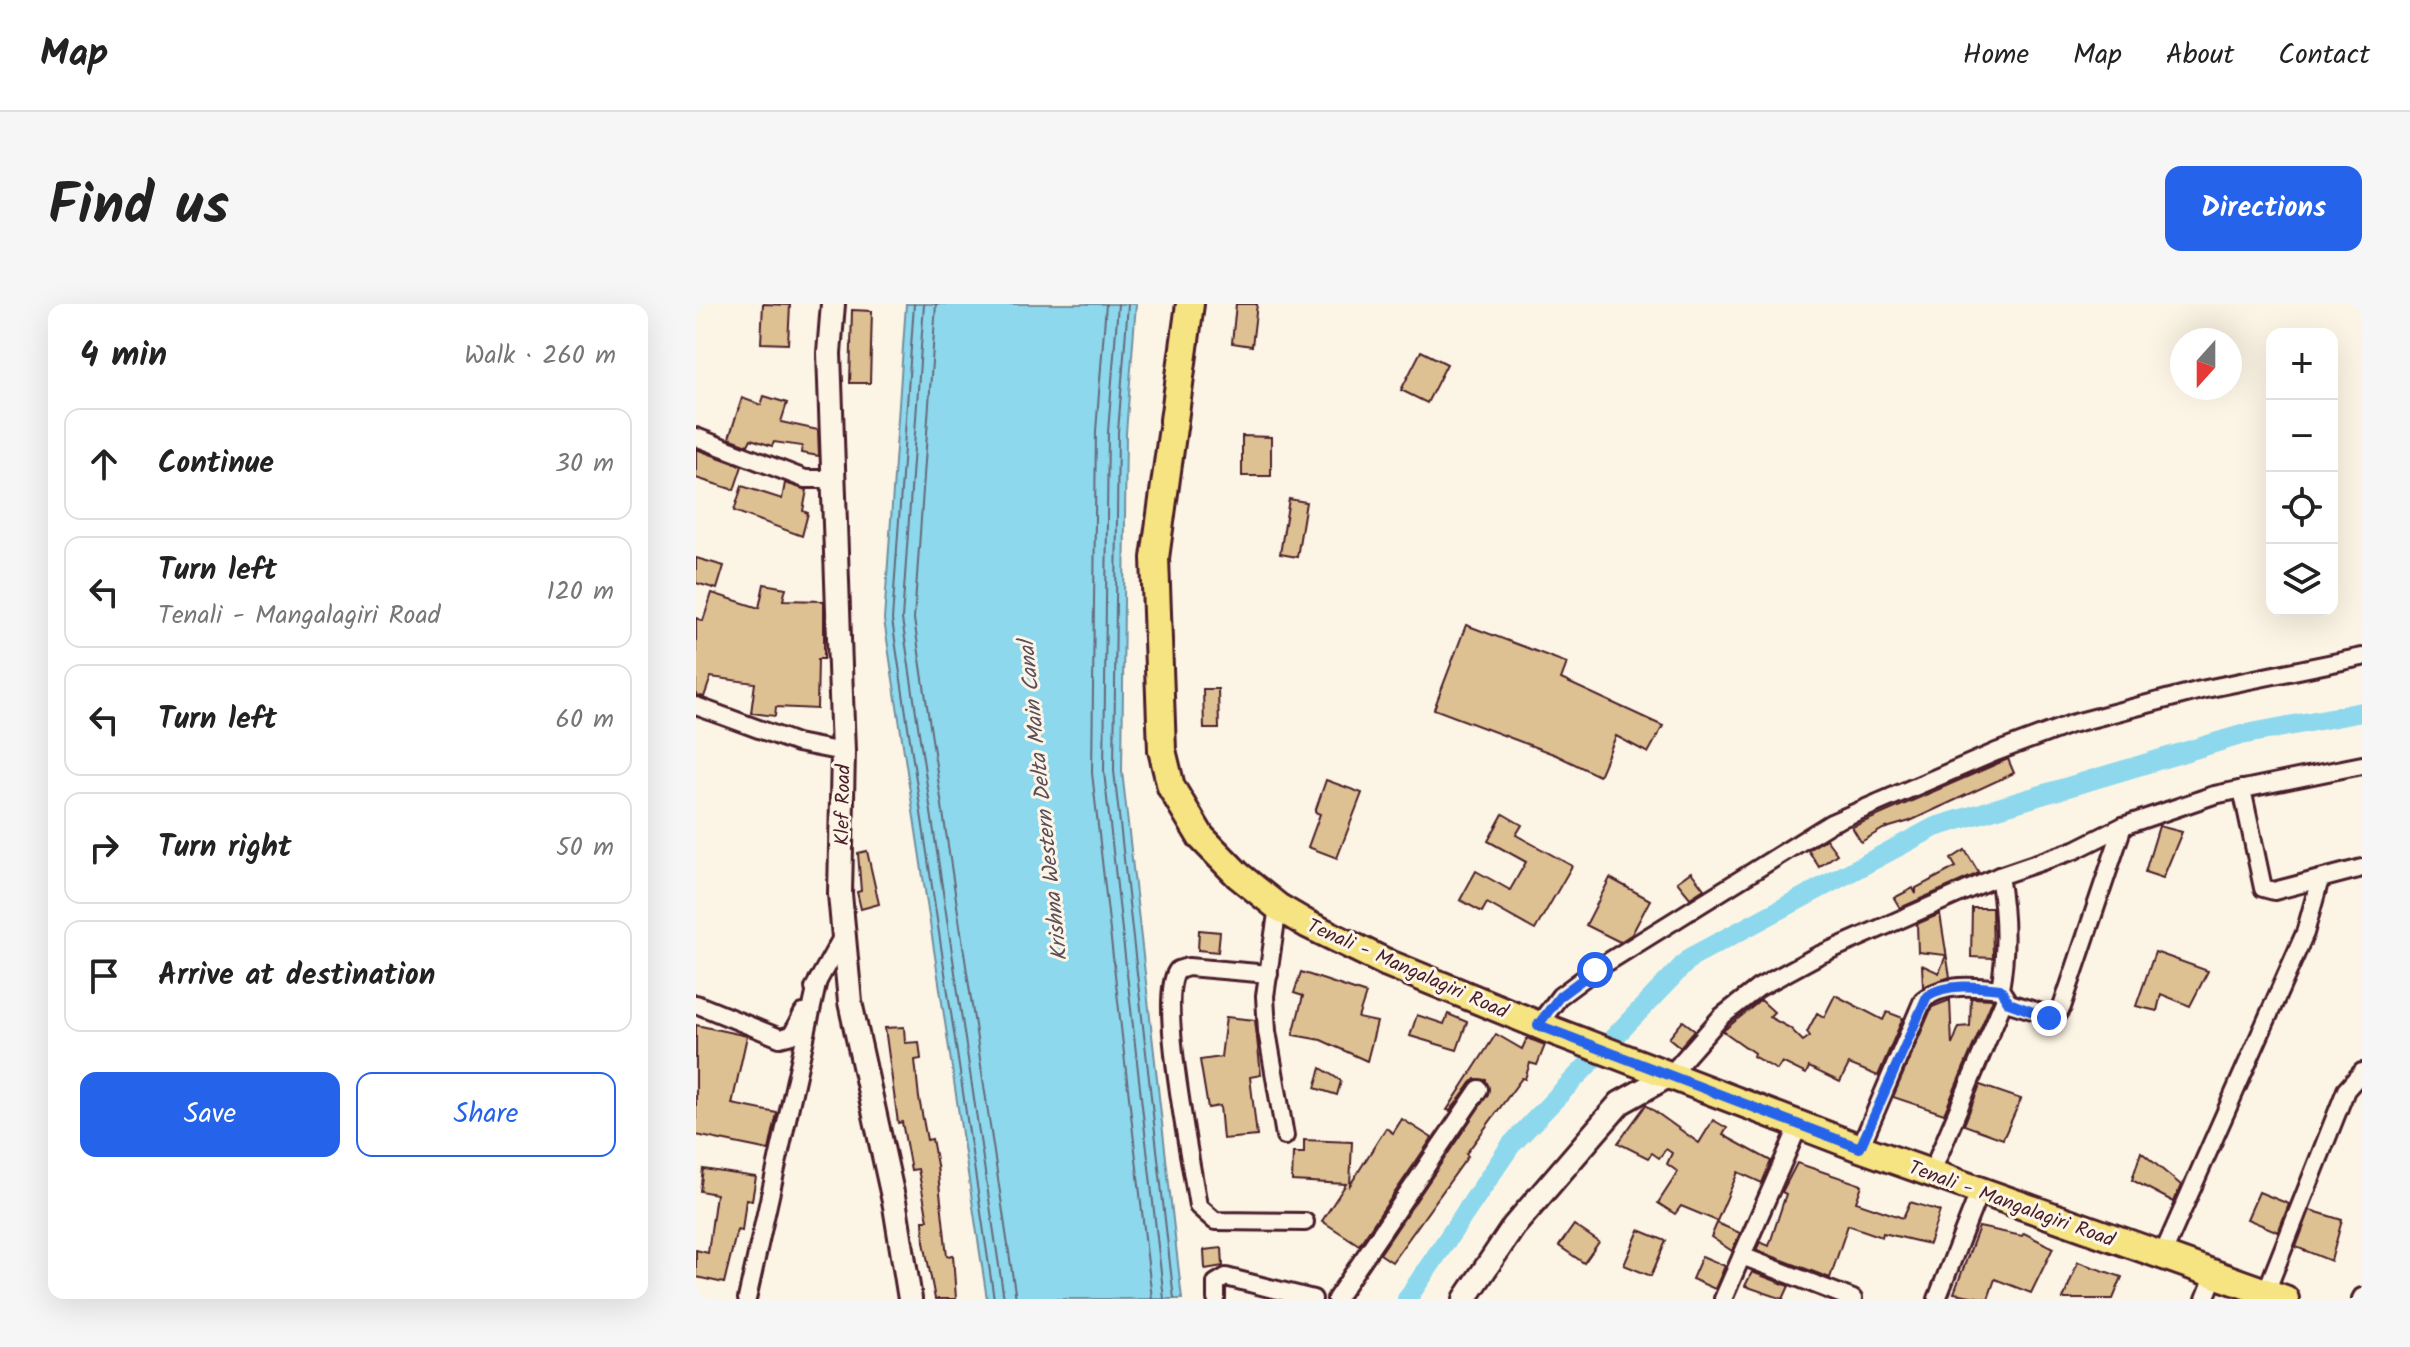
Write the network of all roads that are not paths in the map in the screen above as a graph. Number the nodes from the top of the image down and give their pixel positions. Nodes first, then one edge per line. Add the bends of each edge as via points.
1 (833, 304) edge
2 (1190, 304) edge
3 (696, 437) edge
4 (835, 479) junction
5 (2362, 657) edge
6 (696, 706) edge
7 (843, 752) junction
8 (2362, 765) edge
9 (2242, 789) junction
10 (2123, 826) junction
11 (2362, 868) edge
12 (1999, 876) junction
13 (2320, 879) junction
14 (1278, 907) junction
15 (844, 934) junction
16 (1269, 974) junction
17 (818, 980) junction
18 (2002, 994) junction
19 (696, 1004) edge
20 (1542, 1027) junction
21 (2362, 1072) edge
22 (1670, 1075) junction
23 (1479, 1089) dead end
24 (1799, 1125) junction
25 (1285, 1136) dead end
26 (1860, 1148) junction
27 (1931, 1174) junction
28 (1980, 1190) junction
29 (1305, 1222) dead end
30 (1742, 1256) junction
31 (2162, 1256) junction
32 (2215, 1274) junction
33 (2276, 1296) edge
34 (1728, 1298) edge
35 (747, 1299) edge
36 (910, 1299) edge
37 (1216, 1299) edge
38 (1313, 1299) edge
39 (1336, 1299) edge
40 (1465, 1299) edge
41 (1853, 1299) edge
42 (1937, 1299) edge
43 (2205, 1299) edge

1 - 4 main road, Klef Road via 829,353
2 - 14 main road, Tenali - Mangalagiri Road via 1155,558 1162,750 1171,787 1201,837
3 - 4 street via 805,479
4 - 7 main road, Klef Road
5 - 20 street via 2071,724 1853,812 1595,970 1560,996
6 - 7 street via 797,743
7 - 15 main road, Klef Road
8 - 9 street
9 - 10 street
9 - 13 street via 2263,888 2274,891
10 - 12 street via 2075,850
10 - 18 street via 2059,1014 2049,1018
11 - 13 street
12 - 18 street via 2006,960
12 - 22 street via 1817,956 1758,988 1721,1017
13 - 31 street via 2305,933
14 - 16 street
14 - 20 main road, Tenali - Mangalagiri Road via 1387,963
15 - 17 street
15 - 36 main road, Klef Road via 850,1002
16 - 25 street via 1267,1031
16 - 29 street via 1178,970 1170,984 1169,1020 1198,1206 1215,1221
17 - 19 street via 787,1038
17 - 35 street
18 - 26 street via 1973,985 1934,991 1923,1000
18 - 27 street
20 - 22 main road, Tenali - Mangalagiri Road
21 - 33 street via 2346,1090
22 - 24 main road, Tenali - Mangalagiri Road
22 - 40 main road via 1620,1103 1514,1226
23 - 39 street
24 - 26 main road, Tenali - Mangalagiri Road
24 - 30 street
26 - 27 main road, Tenali - Mangalagiri Road
27 - 28 main road, Tenali - Mangalagiri Road
28 - 31 main road, Tenali - Mangalagiri Road
28 - 42 street
30 - 34 street
30 - 41 street
31 - 32 main road, Tenali - Mangalagiri Road
32 - 33 main road, Tenali - Mangalagiri Road
32 - 43 street
37 - 38 street via 1216,1283 1226,1277

